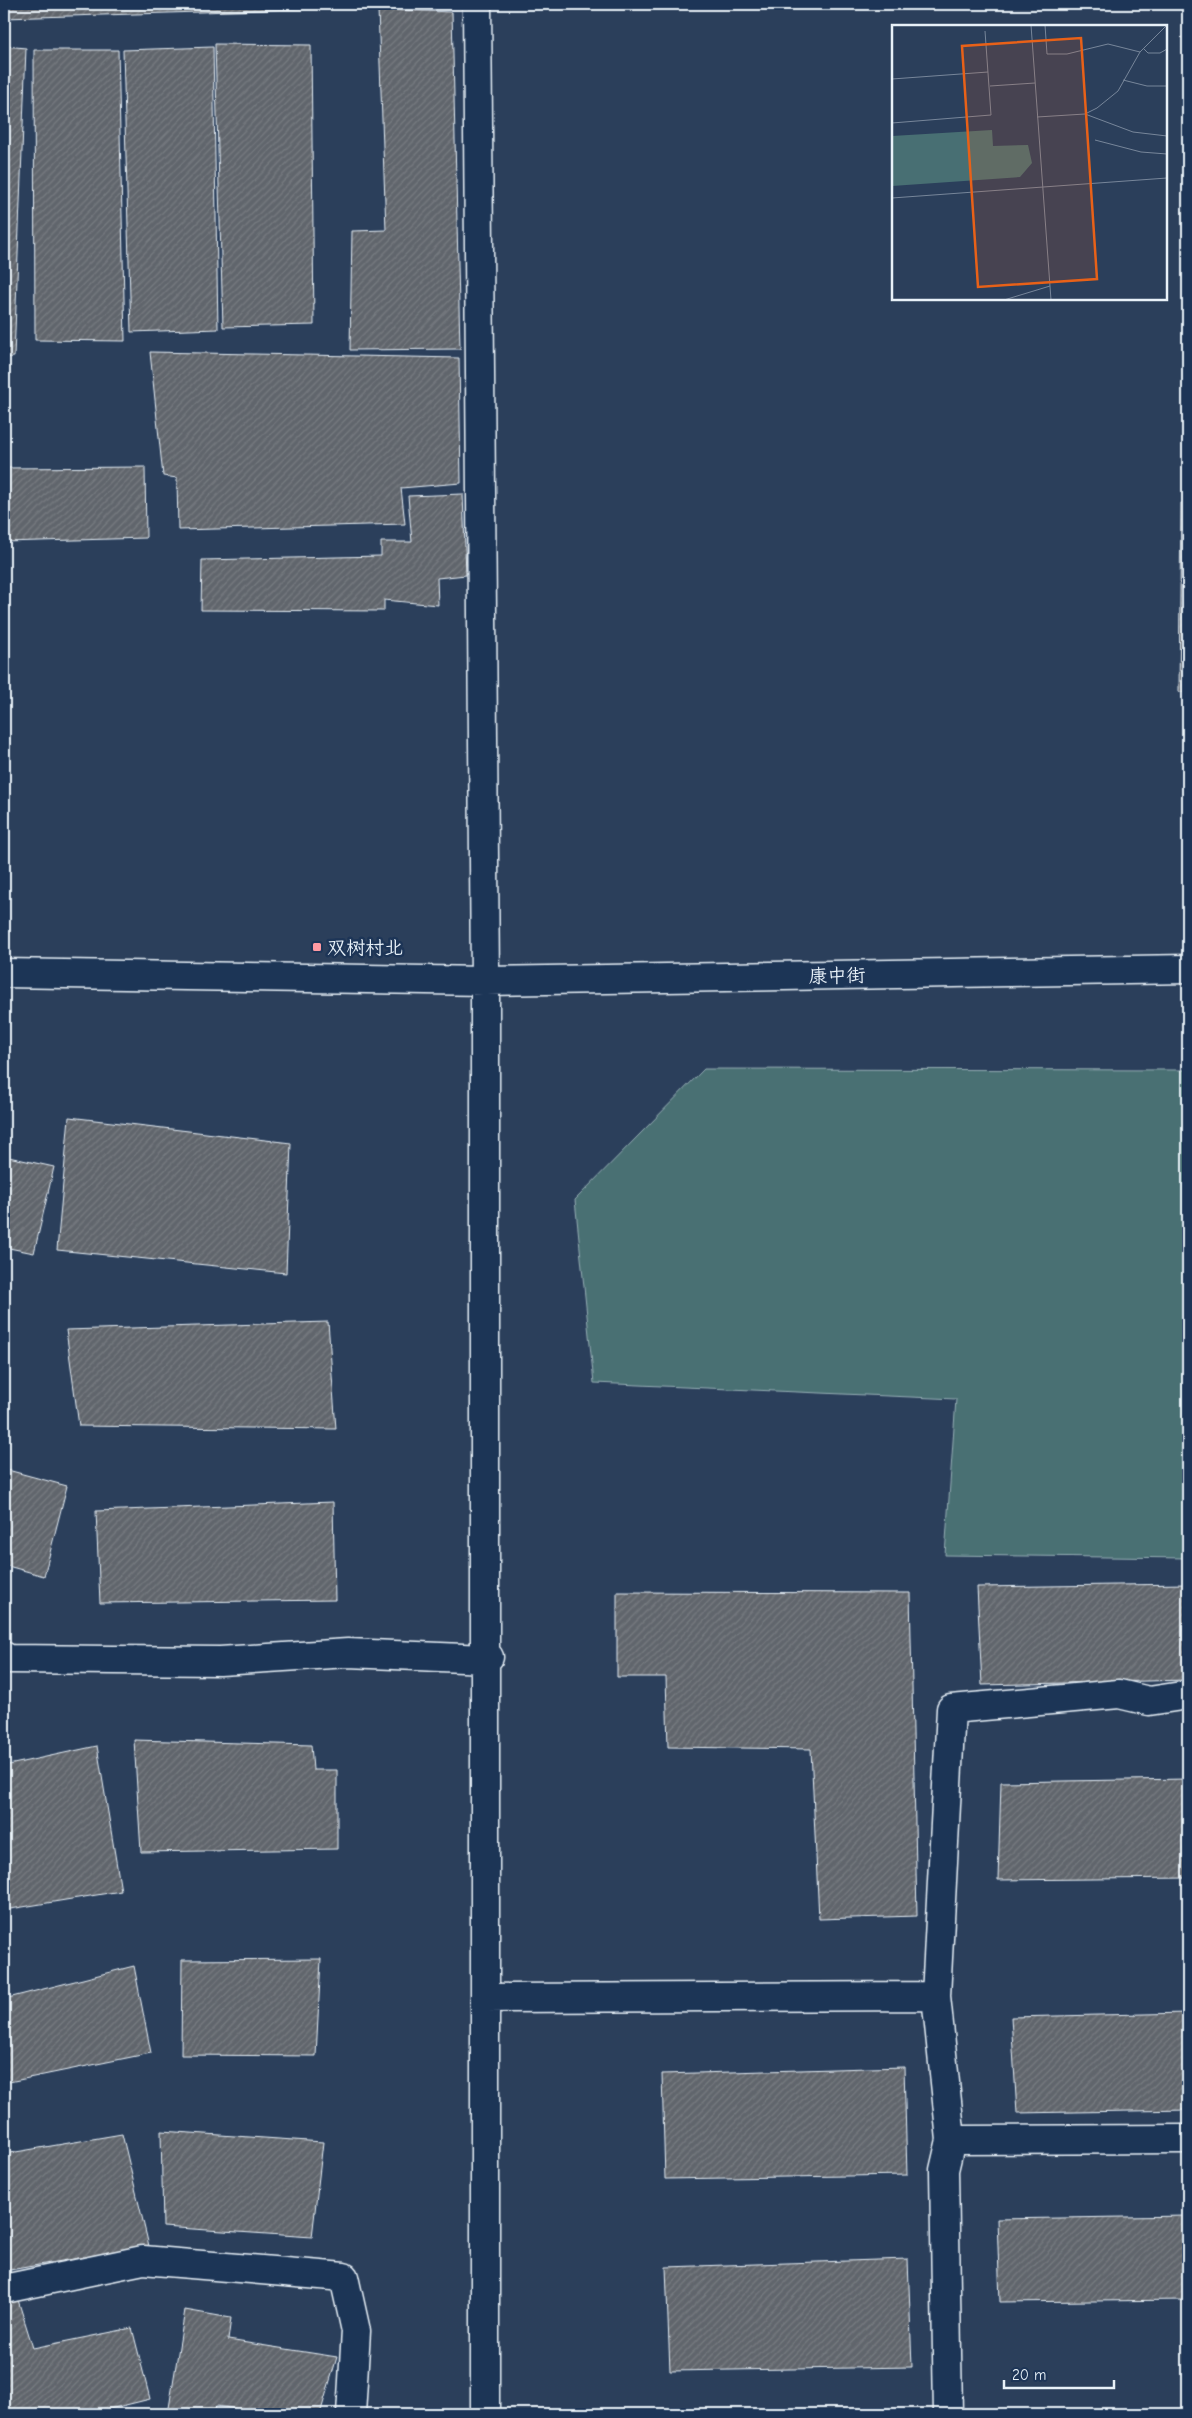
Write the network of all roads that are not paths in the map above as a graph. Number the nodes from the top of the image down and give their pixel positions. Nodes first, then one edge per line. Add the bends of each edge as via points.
1 (477, 4) edge
2 (1188, 969) edge
3 (4, 973) edge
4 (485, 980) junction
5 (488, 1658) junction
6 (5, 1659) edge
7 (1188, 1695) edge
8 (936, 1996) junction
9 (486, 1998) junction
10 (1188, 2139) edge
11 (951, 2140) junction
12 (4, 2289) edge
13 (351, 2414) edge
14 (485, 2414) edge
15 (948, 2414) edge

1 - 4 street
2 - 4 street, 康中街
3 - 4 street, 康中街
4 - 5 street
5 - 6 street via 348,1652 220,1661
5 - 9 street
7 - 8 street via 1149,1700 1119,1694 951,1709
8 - 9 street
8 - 11 street
9 - 14 street
10 - 11 street
11 - 15 street via 944,2170
12 - 13 street via 143,2260 344,2277 356,2331

